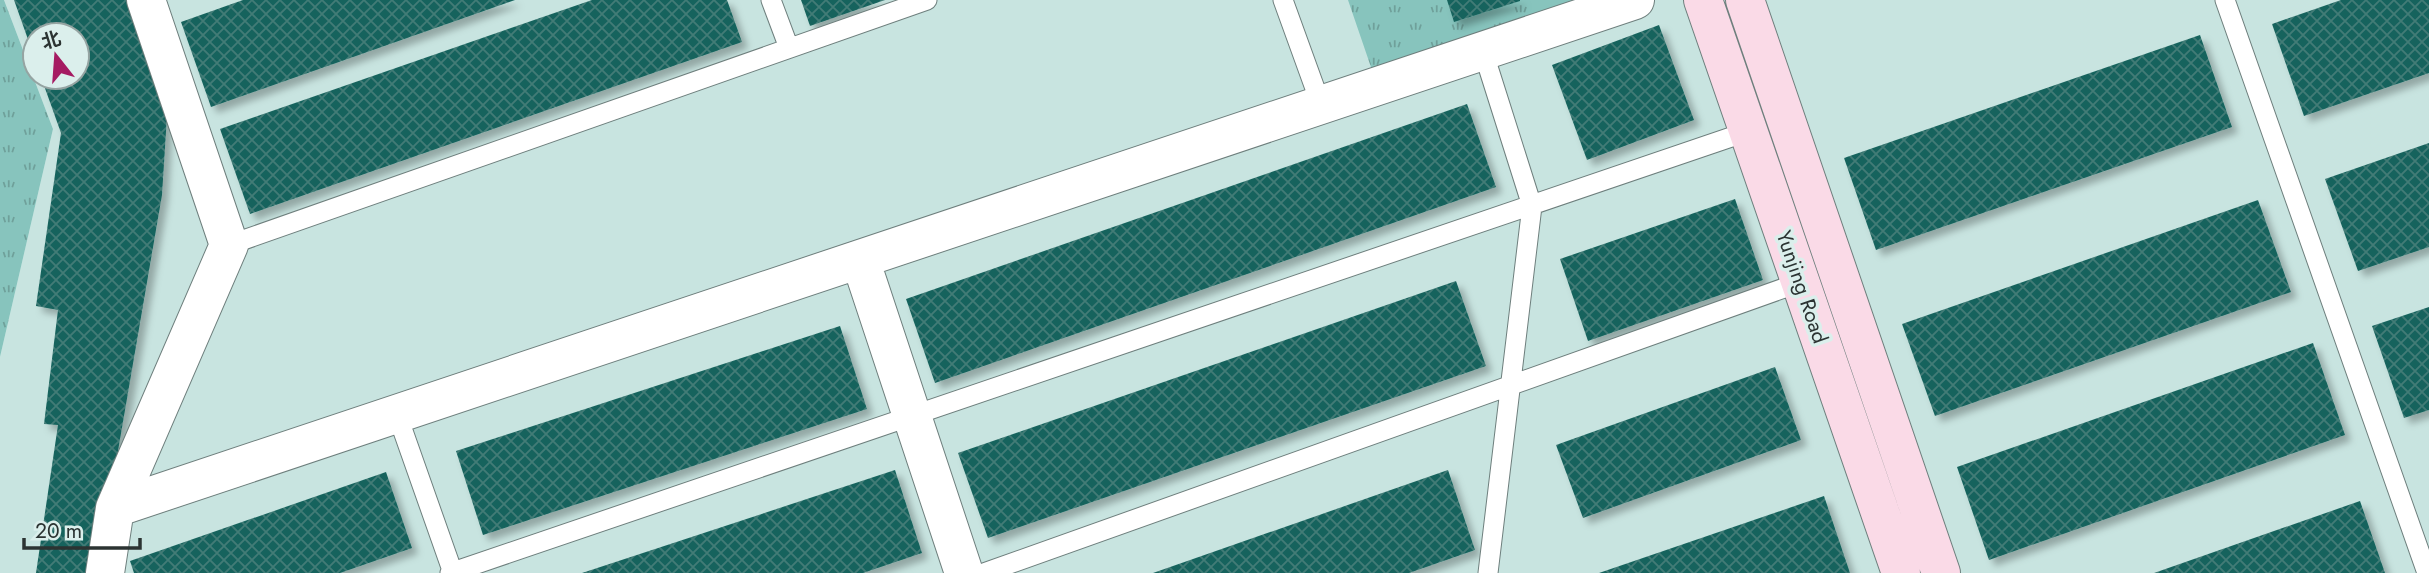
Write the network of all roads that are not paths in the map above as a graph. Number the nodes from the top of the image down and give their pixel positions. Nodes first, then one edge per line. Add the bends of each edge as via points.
1 (146, 0) edge
2 (771, 0) edge
3 (927, 0) edge
4 (1283, 0) edge
5 (1635, 0) edge
6 (1703, 0) edge
7 (1745, 0) edge
8 (2225, 0) edge
9 (789, 48) junction
10 (1483, 51) junction
11 (1321, 105) junction
12 (1749, 131) junction
13 (1532, 206) junction
14 (229, 245) junction
15 (860, 259) junction
16 (1801, 282) junction
17 (1510, 386) junction
18 (397, 414) junction
19 (912, 416) junction
20 (115, 508) junction
21 (105, 573) edge
22 (452, 573) edge
23 (964, 573) edge
24 (984, 573) edge
25 (1488, 573) edge
26 (1901, 573) edge
27 (1941, 573) edge
28 (2427, 573) edge

1 - 14 street
2 - 9 lane
3 - 9 lane
4 - 11 lane
5 - 10 street
6 - 12 street, Yunjing Road
7 - 27 street, Yunjing Road
8 - 28 lane
9 - 14 lane
10 - 11 street
10 - 13 lane
11 - 15 street
12 - 13 lane
12 - 16 street, Yunjing Road
13 - 17 lane
13 - 19 lane
14 - 20 street
15 - 18 street
15 - 19 street
16 - 17 lane
16 - 26 street, Yunjing Road
17 - 24 lane
17 - 25 lane
18 - 20 street
18 - 22 lane
19 - 22 lane
19 - 23 street
20 - 21 street

